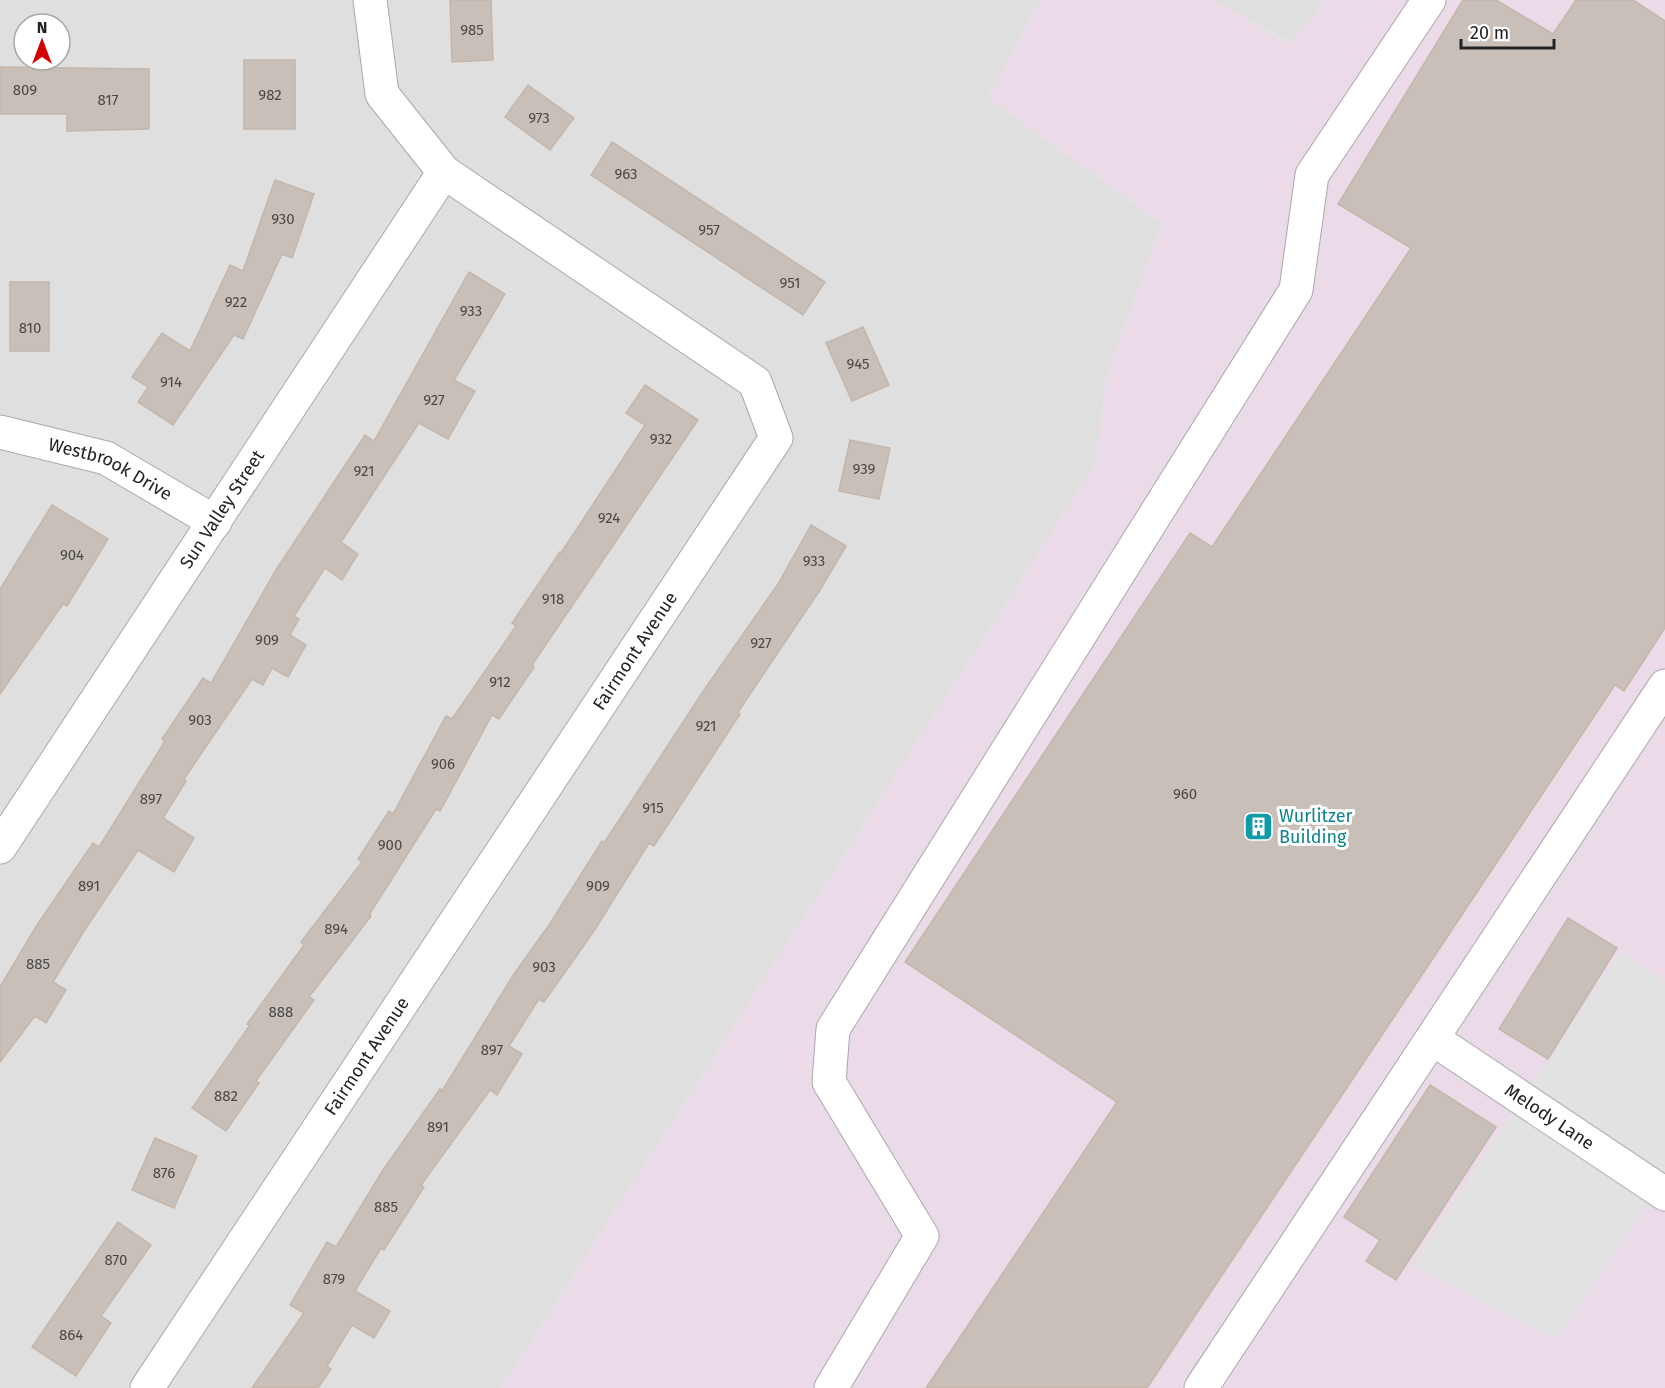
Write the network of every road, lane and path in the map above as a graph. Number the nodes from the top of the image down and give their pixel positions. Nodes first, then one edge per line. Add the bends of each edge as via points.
1 (370, 0) edge
2 (1429, 0) edge
3 (444, 172) junction
4 (0, 432) edge
5 (215, 522) junction
6 (1665, 686) edge
7 (0, 847) edge
8 (1434, 1039) junction
9 (1665, 1194) edge
10 (147, 1388) edge
11 (831, 1388) edge
12 (1201, 1388) edge

1 - 3 street, Fairmont Avenue via 382,94
2 - 11 street via 1312,175 1296,290 833,1029 829,1082 922,1236
3 - 5 street, Sun Valley Street
3 - 10 street, Fairmont Avenue via 755,382 776,438
4 - 5 street, Westbrook Drive via 106,458
5 - 7 street, Sun Valley Street
6 - 8 street
8 - 9 street, Melody Lane
8 - 12 street

